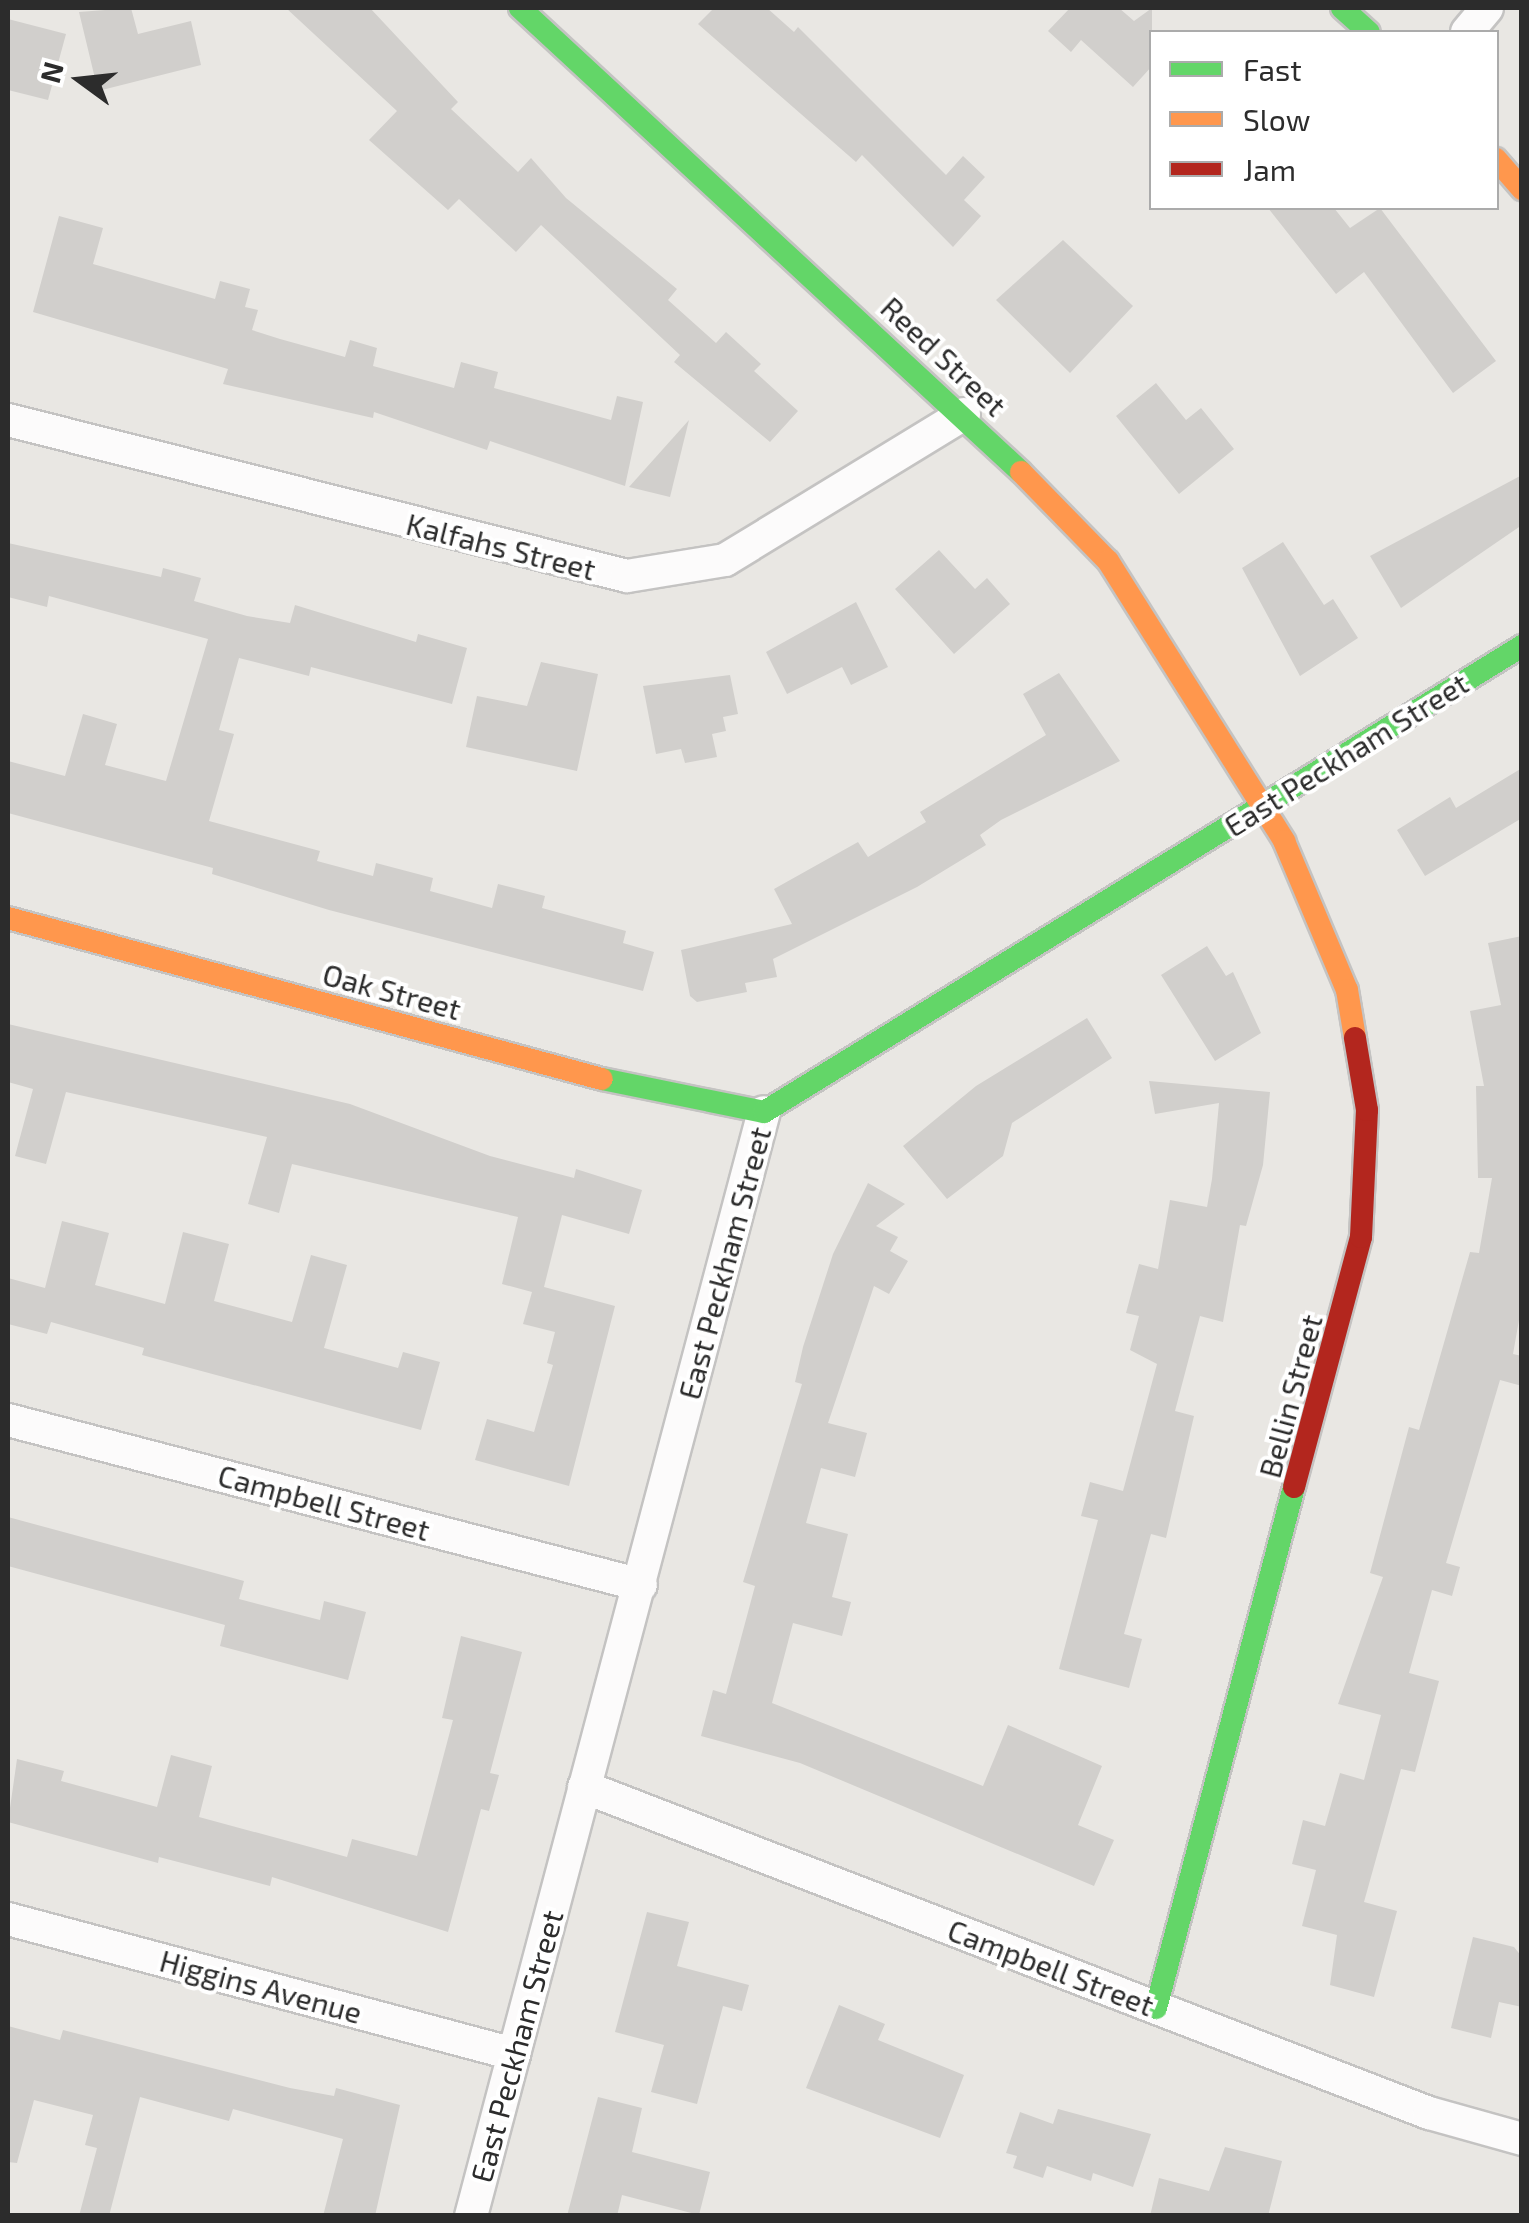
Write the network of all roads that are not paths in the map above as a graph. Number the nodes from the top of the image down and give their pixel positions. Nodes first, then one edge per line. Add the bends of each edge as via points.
1 (520, 8) edge
2 (1342, 8) edge
3 (1487, 8) edge
4 (1368, 30) edge
5 (1469, 30) edge
6 (1499, 162) edge
7 (1522, 189) edge
8 (964, 414) junction
9 (8, 420) edge
10 (1522, 646) edge
11 (1263, 804) junction
12 (8, 918) edge
13 (764, 1112) junction
14 (8, 1420) edge
15 (641, 1585) junction
16 (584, 1786) junction
17 (8, 1919) edge
18 (1156, 2008) junction
19 (514, 2054) junction
20 (1522, 2139) edge
21 (471, 2216) edge

1 - 8 street, Reed Street
2 - 4 street
3 - 5 street
6 - 7 street
8 - 9 street, Kalfahs Street via 725,560 627,576
8 - 11 street, Reed Street via 1108,561
10 - 11 street, East Peckham Street
11 - 13 street, East Peckham Street
11 - 18 street, Bellin Street via 1303,878 1347,990 1360,1048 1367,1176 1348,1295
12 - 13 street, Oak Street via 632,1087
13 - 15 street, East Peckham Street
14 - 15 street, Campbell Street
15 - 16 street, East Peckham Street
16 - 18 street, Campbell Street
16 - 19 street, East Peckham Street
17 - 19 street, Higgins Avenue
18 - 20 street, Campbell Street via 1429,2113
19 - 21 street, East Peckham Street

